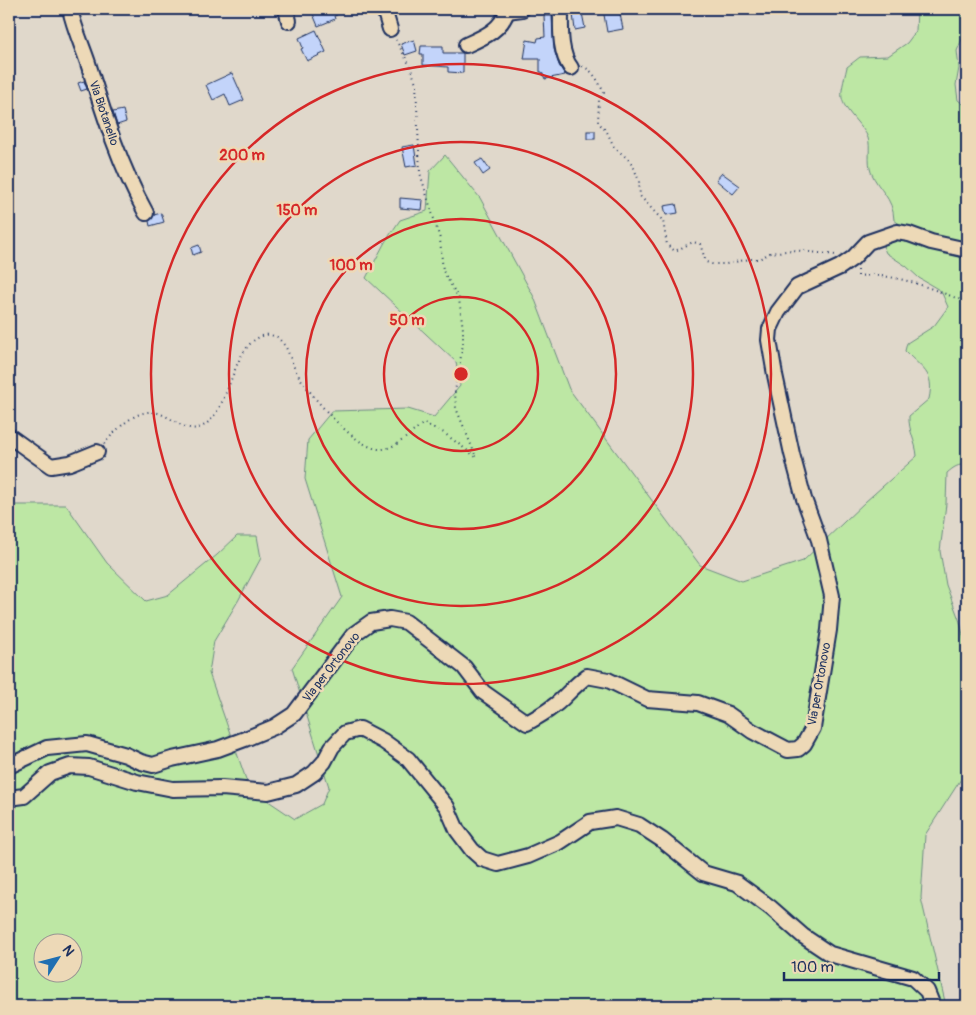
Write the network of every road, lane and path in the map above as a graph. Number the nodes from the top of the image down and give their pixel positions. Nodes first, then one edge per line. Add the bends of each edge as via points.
1 (70, 9) edge
2 (384, 9) edge
3 (522, 9) edge
4 (561, 9) edge
5 (507, 10) edge
6 (390, 29) joint
7 (466, 45) dead end
8 (571, 68) joint
9 (146, 213) dead end
10 (967, 250) edge
11 (840, 253) dead end
12 (858, 269) dead end
13 (967, 302) edge
14 (9, 436) edge
15 (97, 452) joint
16 (9, 766) edge
17 (9, 798) edge
18 (933, 1006) edge

1 - 9 street, Via Biotanello via 109,132
2 - 6 street
3 - 5 street
4 - 8 street via 562,44
5 - 7 street via 504,20 489,35
6 - 15 path via 416,83 420,173 440,239 444,271 459,299 463,329 456,408 476,457 444,433 424,423 392,447 381,450 368,447 356,440 320,404 296,372 277,336 266,335 251,342 242,355 224,401 208,424 198,429 183,427 154,412 146,413 132,418 114,432
8 - 11 path via 581,66 590,69 597,79 604,93 599,100 598,122 614,147 634,168 640,196 663,221 667,244 675,251 692,242 700,244 706,262 712,264 759,259 770,253 793,250 835,256
10 - 16 street, Via per Ortonovo via 897,232 868,242 840,267 797,287 770,328 775,375 792,454 819,540 832,596 813,728 798,749 788,750 728,714 698,702 647,699 608,680 587,676 546,712 527,723 483,692 464,667 406,622 390,619 371,622 354,634 294,714 245,739 154,765 86,744 47,748
12 - 13 path via 858,276 900,278
14 - 15 street via 51,466 70,463
17 - 18 street via 24,796 50,773 70,766 89,767 136,782 173,789 222,788 268,792 296,785 314,774 345,733 360,729 408,759 447,807 457,830 482,859 498,864 528,856 560,842 590,822 616,818 638,825 703,873 737,883 830,954 913,978 927,991

